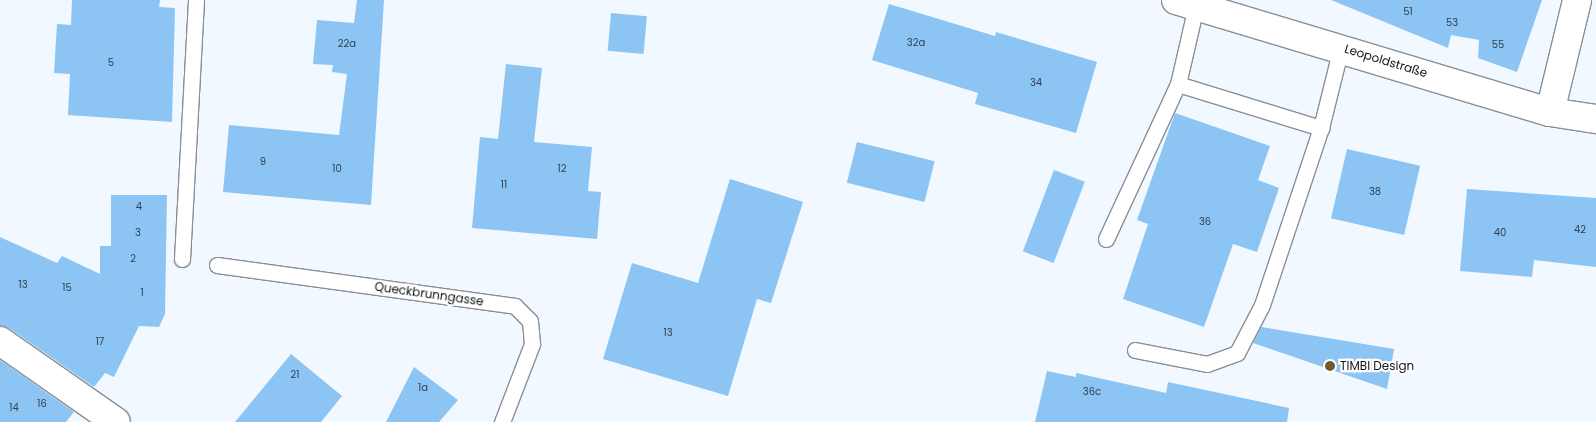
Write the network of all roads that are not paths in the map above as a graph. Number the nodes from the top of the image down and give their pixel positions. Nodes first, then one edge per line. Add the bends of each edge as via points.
1 (196, 0) edge
2 (1576, 0) edge
3 (1186, 3) edge
4 (1341, 47) junction
5 (1178, 84) junction
6 (1550, 112) junction
7 (1596, 119) edge
8 (1321, 128) junction
9 (1106, 239) dead end
10 (182, 260) dead end
11 (217, 265) dead end
12 (0, 341) edge
13 (1135, 350) dead end
14 (116, 422) edge
15 (502, 422) edge

1 - 10 lane
2 - 6 street
3 - 4 street, Leopoldstraße
3 - 5 lane
4 - 6 street, Leopoldstraße
4 - 8 lane
5 - 8 lane
5 - 9 lane
6 - 7 street, Leopoldstraße
8 - 13 lane via 1262,305 1237,353 1207,364
11 - 15 lane, Queckbrunngasse via 515,306 530,321 532,344
12 - 14 street

